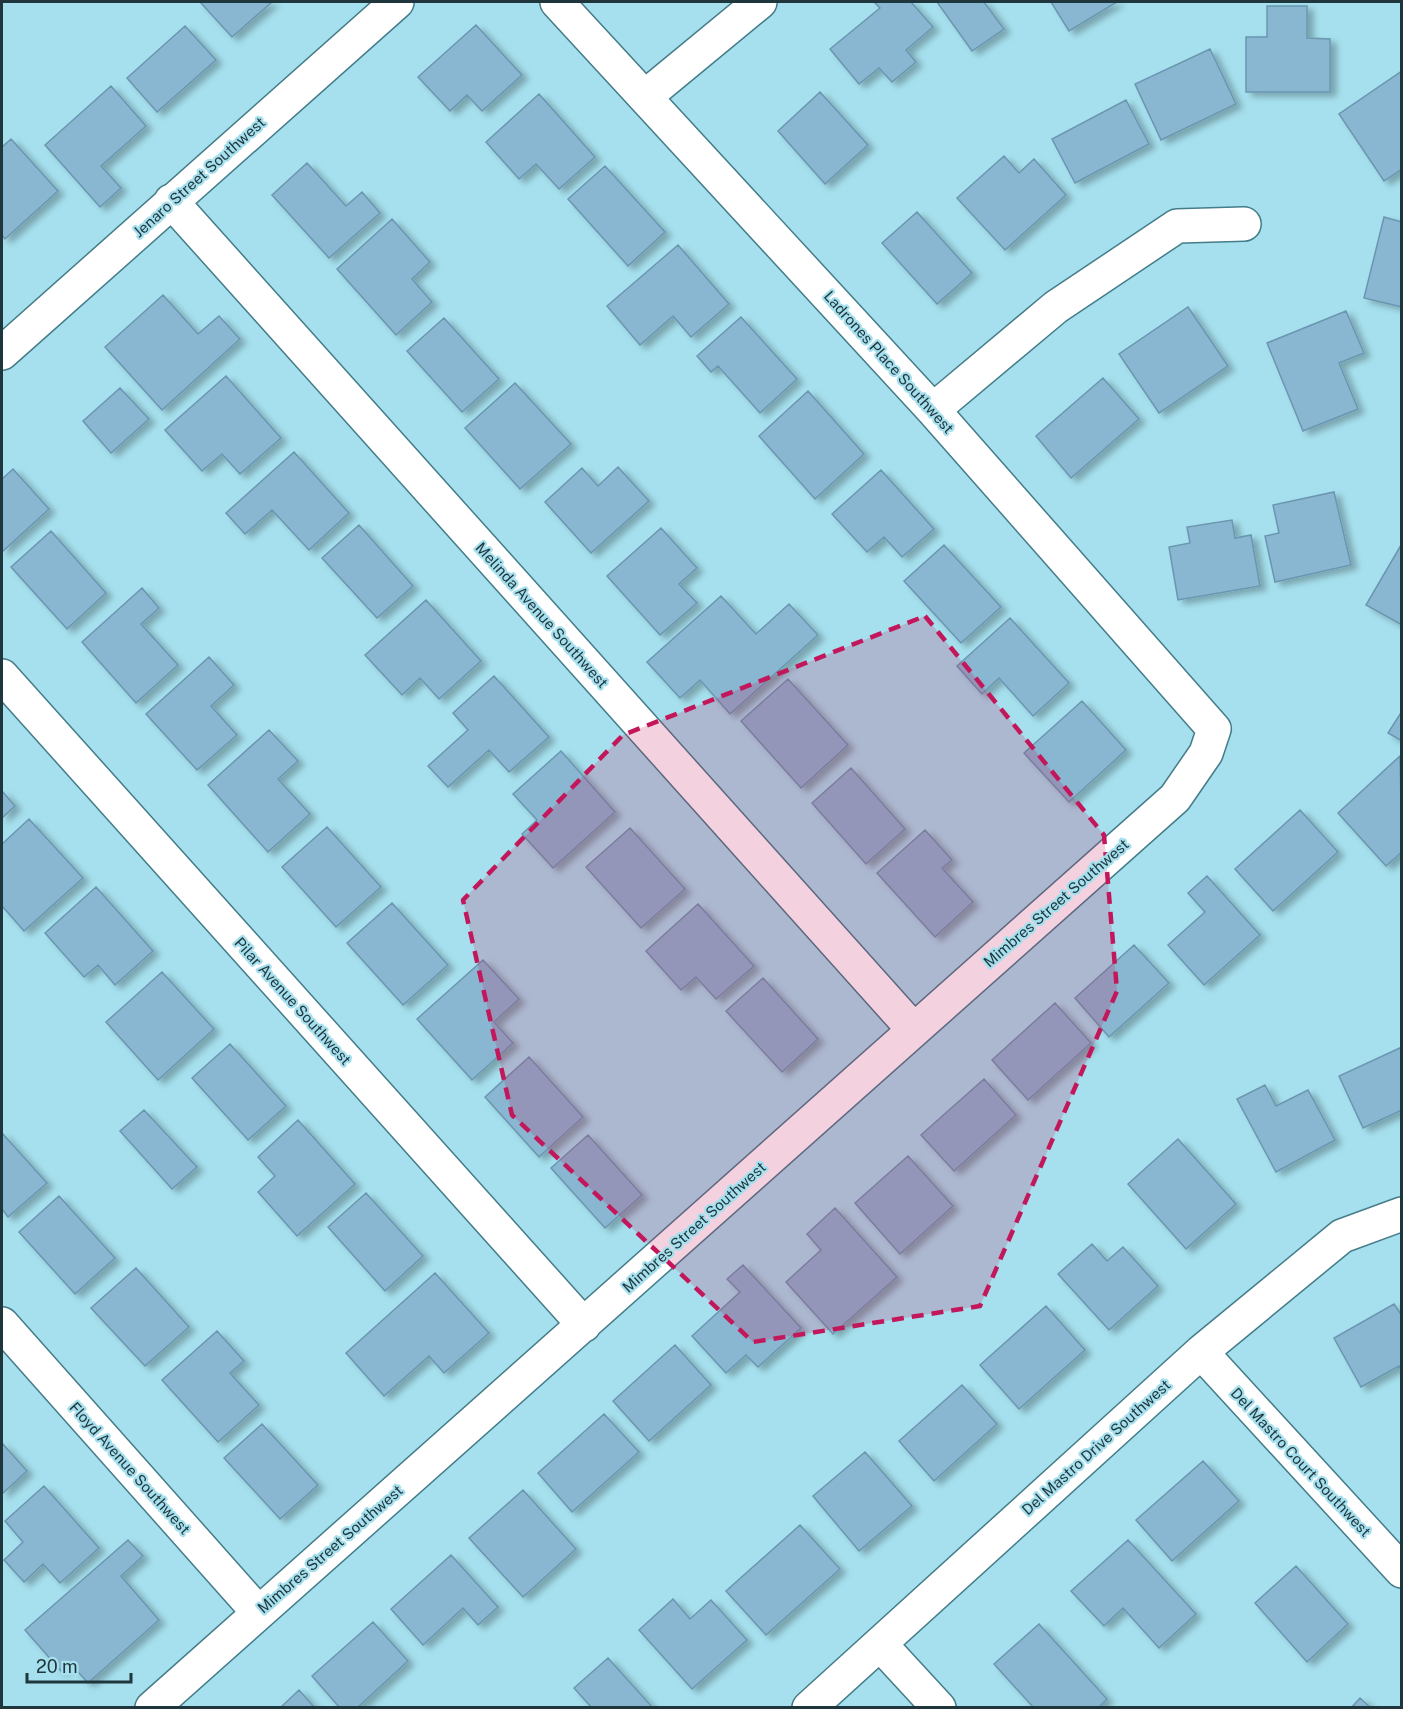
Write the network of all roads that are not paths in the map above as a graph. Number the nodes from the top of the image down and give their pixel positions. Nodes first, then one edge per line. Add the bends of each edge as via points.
1 (397, 2) edge
2 (557, 2) edge
3 (760, 2) edge
4 (646, 96) junction
5 (171, 201) junction
6 (1244, 224) dead end
7 (2, 352) edge
8 (933, 410) junction
9 (2, 676) edge
10 (1214, 729) joint
11 (914, 1029) junction
12 (1401, 1214) edge
13 (2, 1324) edge
14 (584, 1325) junction
15 (1201, 1352) junction
16 (1401, 1571) edge
17 (258, 1612) junction
18 (880, 1644) junction
19 (152, 1707) edge
20 (809, 1707) edge
21 (939, 1707) edge

1 - 5 street, Jenaro Street Southwest
2 - 4 street, Ladrones Place Southwest
3 - 4 street
4 - 8 street, Ladrones Place Southwest
5 - 7 street, Jenaro Street Southwest
5 - 11 street, Melinda Avenue Southwest
6 - 8 street via 1177,226 1056,308
8 - 10 street, Ladrones Place Southwest
9 - 14 street, Pilar Avenue Southwest
10 - 11 street, Mimbres Street Southwest via 1206,753 1175,798
11 - 14 street, Mimbres Street Southwest
12 - 15 street, Del Mastro Drive Southwest via 1342,1236
13 - 17 street, Floyd Avenue Southwest
14 - 17 street, Mimbres Street Southwest
15 - 16 street, Del Mastro Court Southwest
15 - 18 street, Del Mastro Drive Southwest
17 - 19 street, Mimbres Street Southwest
18 - 20 street, Del Mastro Drive Southwest
18 - 21 street

